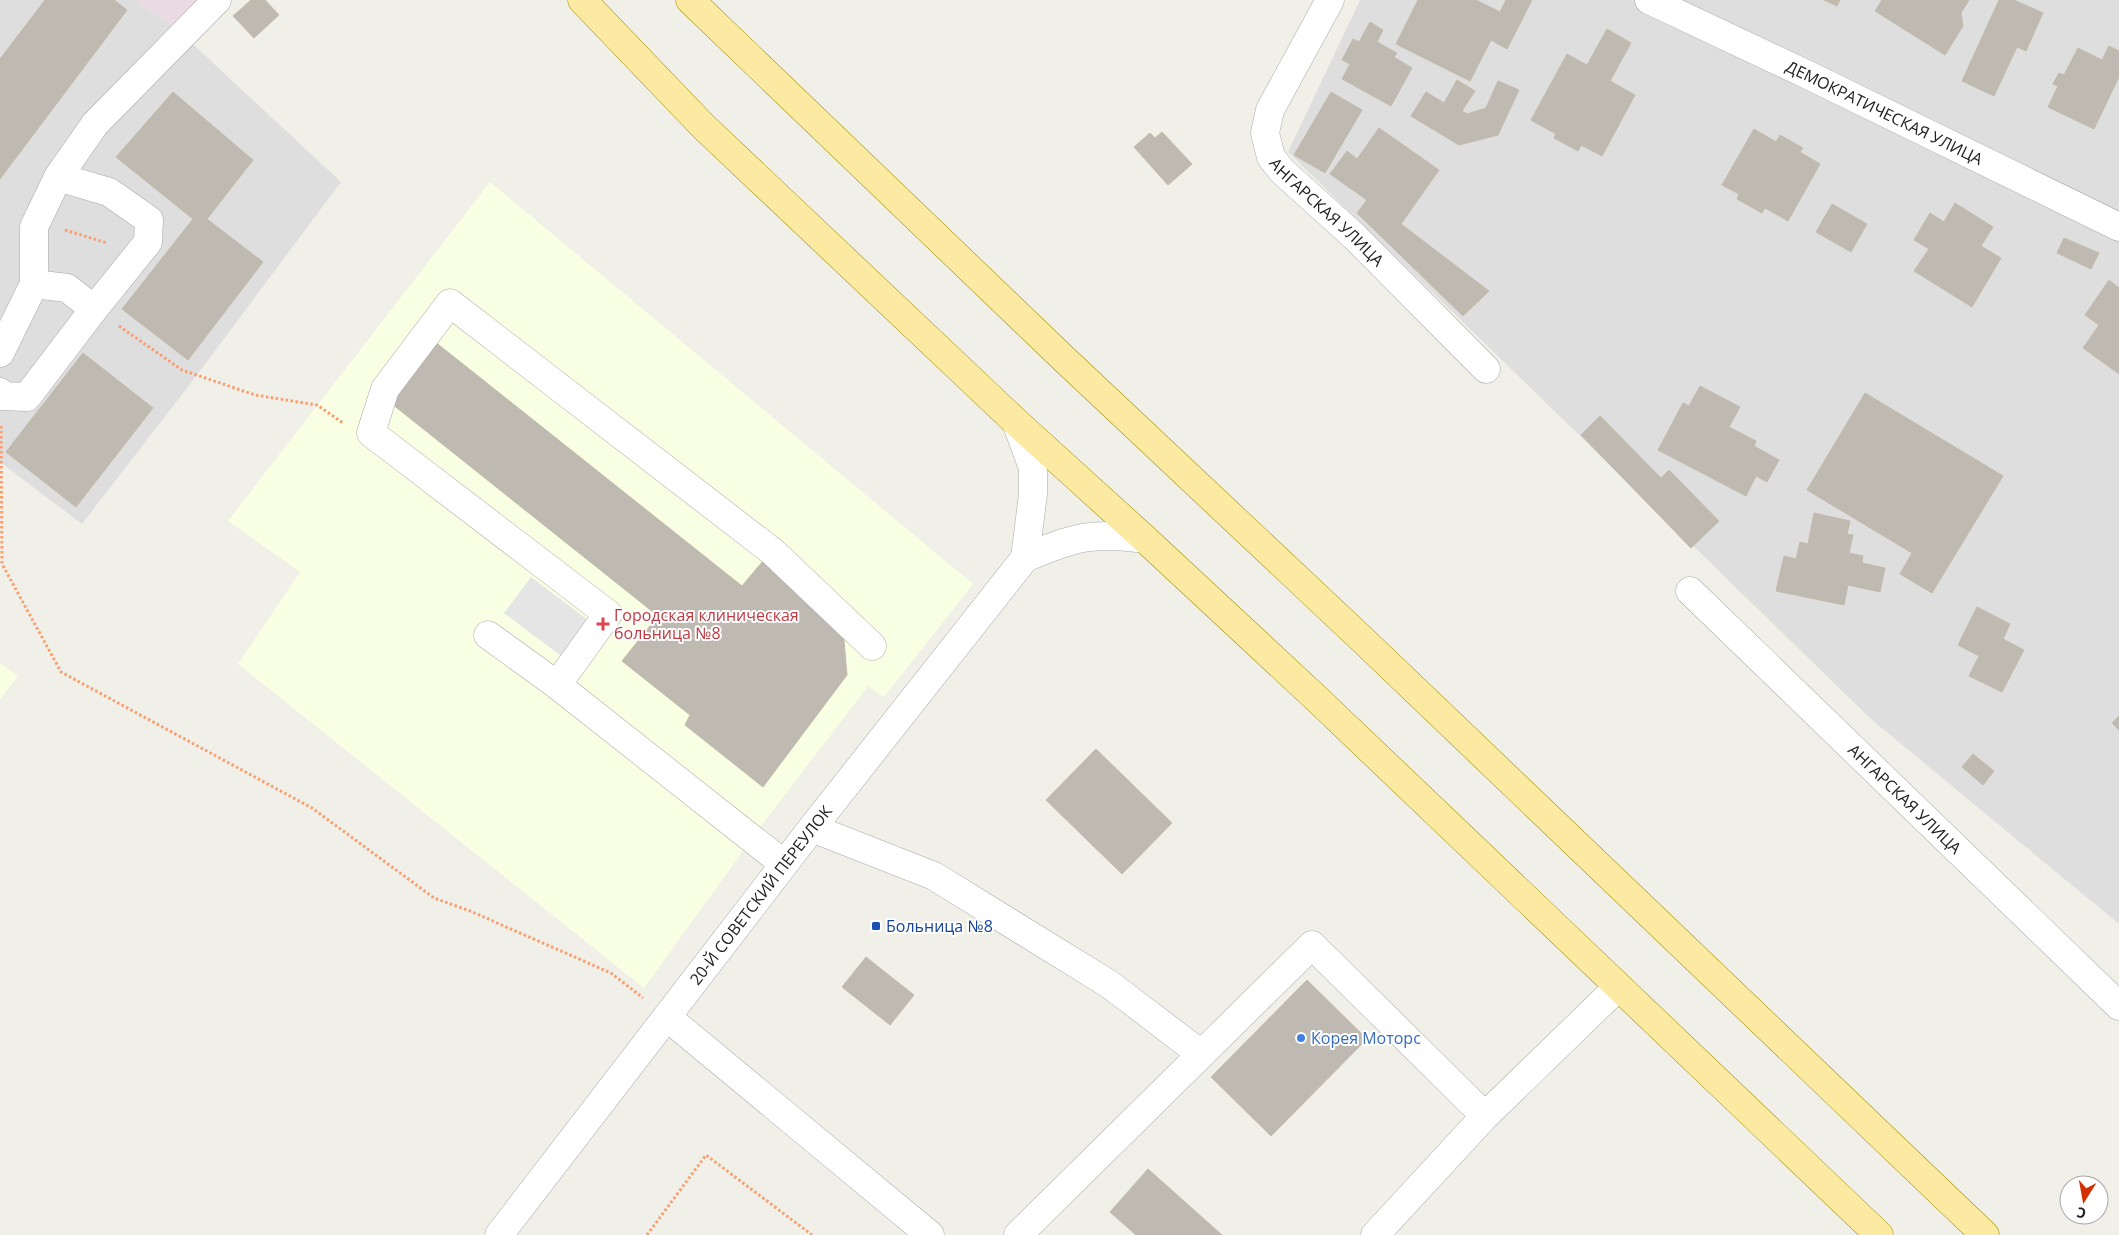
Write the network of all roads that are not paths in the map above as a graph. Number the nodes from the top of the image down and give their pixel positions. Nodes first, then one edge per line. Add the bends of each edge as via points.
1 (217, 0) edge
2 (582, 0) edge
3 (690, 0) edge
4 (1330, 0) edge
5 (1649, 0) edge
6 (58, 177) junction
7 (2119, 227) edge
8 (34, 284) junction
9 (94, 308) junction
10 (0, 353) edge
11 (1486, 368) dead end
12 (0, 395) edge
13 (1016, 422) junction
14 (1145, 539) junction
15 (1025, 558) junction
16 (1690, 591) dead end
17 (488, 635) dead end
18 (872, 646) dead end
19 (556, 686) junction
20 (812, 828) junction
21 (784, 864) junction
22 (1618, 987) junction
23 (2119, 1006) edge
24 (667, 1017) junction
25 (1202, 1054) junction
26 (1485, 1116) junction
27 (1986, 1233) edge
28 (499, 1235) edge
29 (930, 1235) edge
30 (1018, 1235) edge
31 (1375, 1235) edge
32 (1879, 1235) edge

1 - 6 street via 95,124
2 - 13 main road via 704,127
3 - 27 main road via 1056,352
4 - 11 street, АНГАРСКАЯ УЛИЦА via 1270,110 1265,133 1272,157
5 - 7 street, ДЕМОКРАТИЧЕСКАЯ УЛИЦА
6 - 8 street via 34,228
6 - 9 street via 109,192 149,220 148,242
8 - 9 street via 67,288
8 - 10 street
9 - 12 street via 27,398
13 - 14 main road
13 - 15 street via 1033,468
14 - 15 street via 1094,535 1064,541
14 - 22 main road
15 - 20 street, 20-Й СОВЕТСКИЙ ПЕРЕУЛОК
16 - 23 street, АНГАРСКАЯ УЛИЦА
17 - 19 street
18 - 19 street via 773,552 450,303 385,389 371,433 608,614
19 - 21 street
20 - 21 street, 20-Й СОВЕТСКИЙ ПЕРЕУЛОК
20 - 25 street via 934,876 1109,984
21 - 24 street, 20-Й СОВЕТСКИЙ ПЕРЕУЛОК
22 - 26 street
22 - 32 main road
24 - 28 street, 20-Й СОВЕТСКИЙ ПЕРЕУЛОК
24 - 29 street
25 - 26 street via 1312,945
25 - 30 street
26 - 31 street

